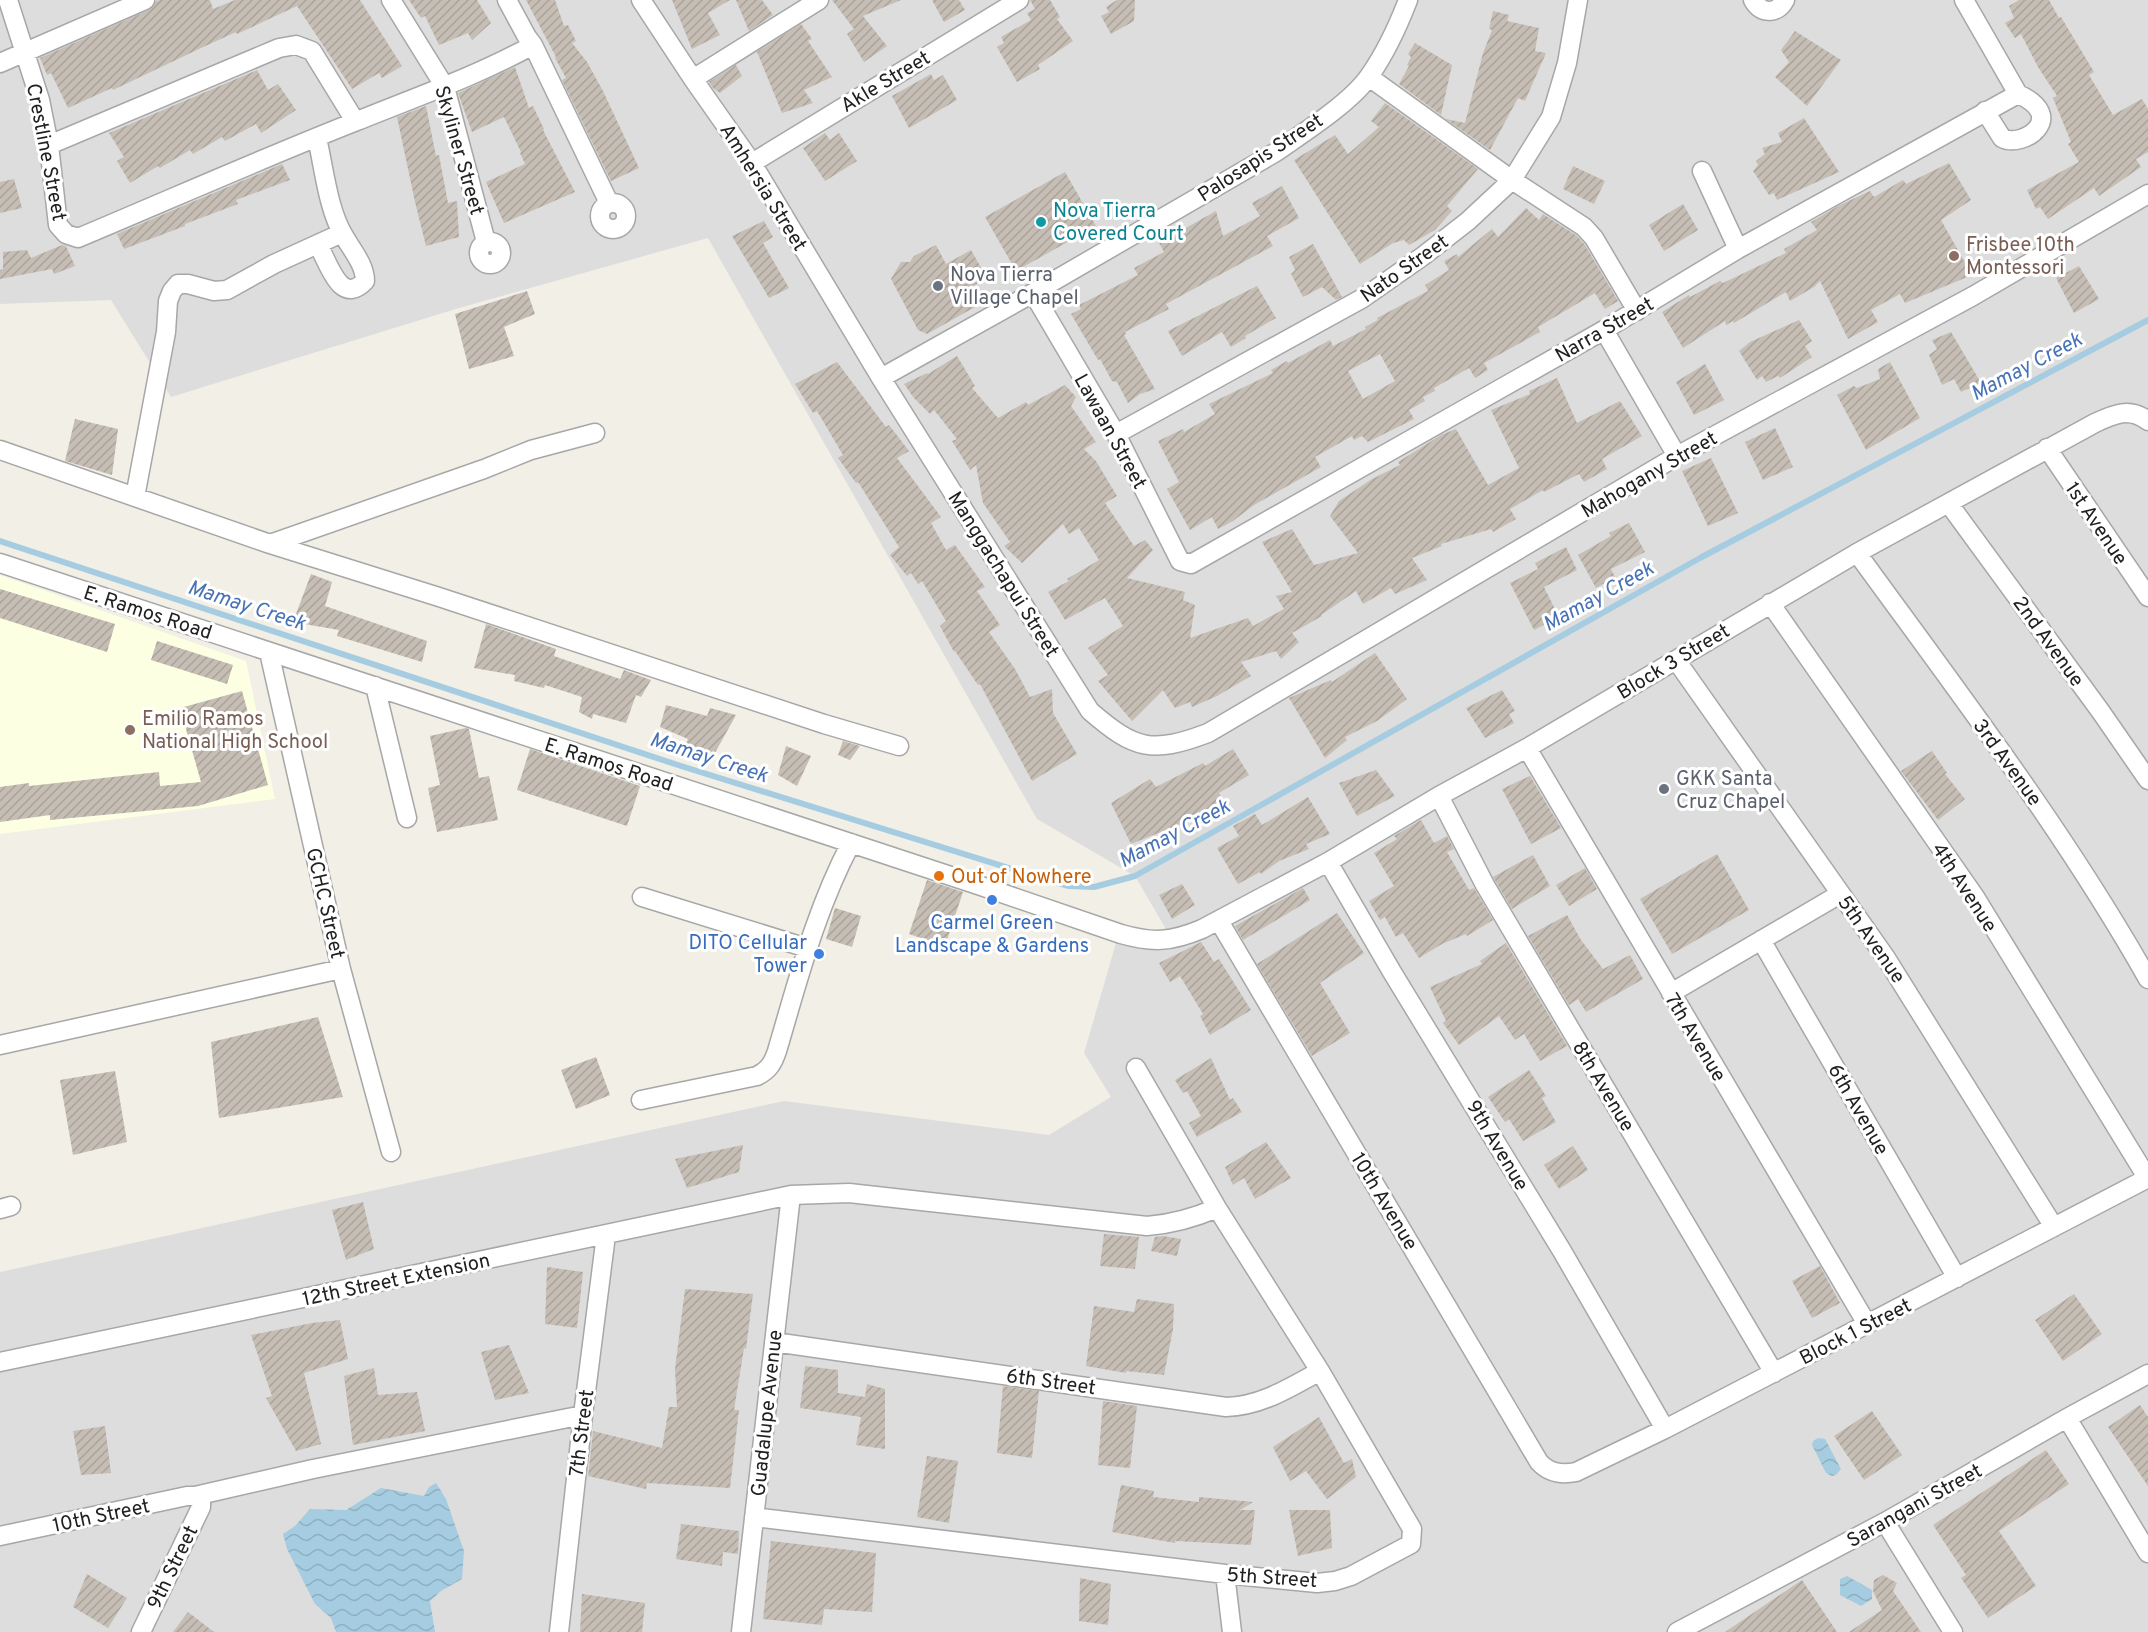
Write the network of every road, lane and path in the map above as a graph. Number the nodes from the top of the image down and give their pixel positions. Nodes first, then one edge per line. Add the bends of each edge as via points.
1 (8, 0) edge
2 (145, 0) edge
3 (390, 0) edge
4 (507, 0) edge
5 (641, 0) edge
6 (819, 0) edge
7 (1019, 0) edge
8 (1408, 0) edge
9 (1578, 0) edge
10 (1753, 0) edge
11 (1785, 0) edge
12 (1964, 0) edge
13 (534, 45) junction
14 (25, 52) junction
15 (0, 63) edge
16 (1369, 77) junction
17 (693, 79) junction
18 (445, 87) junction
19 (2018, 94) junction
20 (1985, 111) junction
21 (355, 121) junction
22 (317, 138) junction
23 (49, 145) junction
24 (752, 163) junction
25 (1702, 171) dead end
26 (1512, 180) junction
27 (2148, 194) edge
28 (609, 203) dead end
29 (342, 233) junction
30 (486, 242) dead end
31 (318, 245) junction
32 (1738, 249) junction
33 (1033, 293) junction
34 (1637, 311) junction
35 (1604, 330) junction
36 (881, 378) junction
37 (2140, 417) edge
38 (595, 433) dead end
39 (1116, 434) junction
40 (2047, 448) junction
41 (0, 450) edge
42 (1677, 456) junction
43 (135, 497) junction
44 (1949, 504) junction
45 (270, 544) junction
46 (1857, 553) junction
47 (0, 563) edge
48 (1191, 564) joint
49 (2148, 597) edge
50 (1770, 603) junction
51 (268, 652) junction
52 (1676, 660) junction
53 (375, 686) junction
54 (899, 746) dead end
55 (1150, 747) joint
56 (1527, 748) junction
57 (2148, 780) edge
58 (1439, 796) junction
59 (407, 818) dead end
60 (851, 843) junction
61 (1328, 862) junction
62 (1840, 894) junction
63 (642, 897) dead end
64 (1218, 921) junction
65 (1761, 940) junction
66 (807, 948) junction
67 (341, 969) junction
68 (2148, 979) edge
69 (1671, 993) junction
70 (0, 1045) edge
71 (1136, 1068) dead end
72 (641, 1100) dead end
73 (391, 1152) dead end
74 (2148, 1179) edge
75 (791, 1195) junction
76 (1217, 1208) junction
77 (2054, 1227) junction
78 (606, 1235) junction
79 (1957, 1278) junction
80 (1867, 1324) junction
81 (774, 1342) junction
82 (0, 1362) edge
83 (1320, 1371) junction
84 (1774, 1373) junction
85 (2148, 1374) edge
86 (583, 1415) junction
87 (2067, 1418) junction
88 (1665, 1430) junction
89 (1558, 1473) joint
90 (198, 1499) junction
91 (754, 1517) junction
92 (1885, 1522) junction
93 (0, 1536) edge
94 (2148, 1553) edge
95 (1225, 1574) junction
96 (1707, 1625) edge
97 (141, 1632) edge
98 (559, 1632) edge
99 (741, 1632) edge
100 (1232, 1632) edge
101 (1677, 1632) edge
102 (1953, 1632) edge

1 - 14 street, Crestline Street
2 - 14 street
3 - 18 street, Skyliner Street
4 - 13 street
5 - 17 street, Amhersia Street
6 - 17 street
7 - 24 street, Akle Street
8 - 16 street, Palosapis Street via 1398,28
9 - 26 street, Nato Street via 1568,63 1551,117
10 - 11 street via 1760,9 1770,12 1780,8
12 - 19 street
13 - 18 street
13 - 28 street
14 - 15 street
14 - 23 street, Crestline Street
16 - 26 street
16 - 33 street, Palosapis Street via 1328,114 1276,152
17 - 24 street, Amhersia Street
18 - 21 street
18 - 30 street, Skyliner Street
19 - 20 street, Narra Street
19 - 20 street via 2034,103 2042,119 2036,130 2020,139 2002,138
20 - 32 street, Narra Street
21 - 22 street
21 - 23 street via 312,51 296,45 279,48
22 - 23 street, Crestline Street via 78,238 66,234 58,225
22 - 29 street
24 - 36 street, Amhersia Street
25 - 32 street
26 - 34 street via 1584,226
26 - 39 street, Nato Street via 1468,221 1363,298
27 - 42 street, Mahogany Street via 1972,296
29 - 31 street
29 - 31 street via 365,272 365,281 359,288 343,288
31 - 43 street via 227,290 188,284 178,285 172,291
32 - 34 street, Narra Street
33 - 36 street, Palosapis Street
33 - 39 street, Lawaan Street
34 - 35 street, Narra Street
35 - 42 street
35 - 48 street, Narra Street
36 - 55 street, Manggachapui Street via 1090,711 1112,730
37 - 40 street, Block 3 Street via 2123,412
38 - 45 street via 531,450
39 - 48 street, Lawaan Street via 1180,561
40 - 44 street, Block 3 Street
40 - 49 street, 1st Avenue
41 - 43 street
42 - 55 street, Mahogany Street via 1208,733 1170,746
43 - 45 street
44 - 46 street, Block 3 Street
44 - 57 street, 2nd Avenue
45 - 54 street
46 - 50 street, Block 3 Street
46 - 68 street, 3rd Avenue via 2066,844
47 - 51 street, E. Ramos Road
50 - 52 street, Block 3 Street
50 - 74 street, 4th Avenue via 1975,897
51 - 53 street, E. Ramos Road
51 - 67 street, GCHC Street
52 - 56 street, Block 3 Street
52 - 62 street, 5th Avenue
53 - 59 street
53 - 60 street, E. Ramos Road
56 - 58 street, Block 3 Street
56 - 69 street, 7th Avenue
58 - 61 street, Block 3 Street
58 - 84 street, 8th Avenue via 1519,945
60 - 64 street, E. Ramos Road via 1139,939 1180,938
60 - 66 street
61 - 64 street, Block 3 Street
61 - 88 street, 9th Avenue
62 - 65 street
62 - 77 street, 5th Avenue via 1909,993
63 - 66 street
64 - 89 street, 10th Avenue via 1539,1462
65 - 69 street
65 - 79 street, 6th Avenue
66 - 72 street via 773,1064 767,1071
67 - 70 street
67 - 73 street, GCHC Street
69 - 80 street, 7th Avenue
71 - 76 street, 5th Street
74 - 77 street, Block 1 Street
75 - 76 street via 849,1193 1147,1226 1189,1220
75 - 78 street, 12th Street Extension
75 - 81 street, Guadalupe Avenue
76 - 83 street, 5th Street
77 - 79 street, Block 1 Street
78 - 82 street, 12th Street Extension
78 - 86 street, 7th Street
79 - 80 street, Block 1 Street
80 - 84 street, Block 1 Street
81 - 83 street, 6th Street via 1226,1407 1269,1398
81 - 91 street, Guadalupe Avenue
83 - 95 street, 5th Street via 1412,1529 1411,1544 1335,1581
84 - 88 street, Block 1 Street
85 - 87 street, Sarangani Street
86 - 90 street, 10th Street via 313,1469
86 - 98 street, 7th Street
87 - 92 street, Sarangani Street
87 - 94 street
88 - 89 street, Block 1 Street via 1576,1472
90 - 93 street, 10th Street via 187,1496
90 - 97 street, 9th Street via 198,1513
91 - 95 street, 5th Street
91 - 99 street, Guadalupe Avenue
92 - 96 street, Sarangani Street
92 - 102 street
95 - 100 street
96 - 101 street, Sarangani Street

